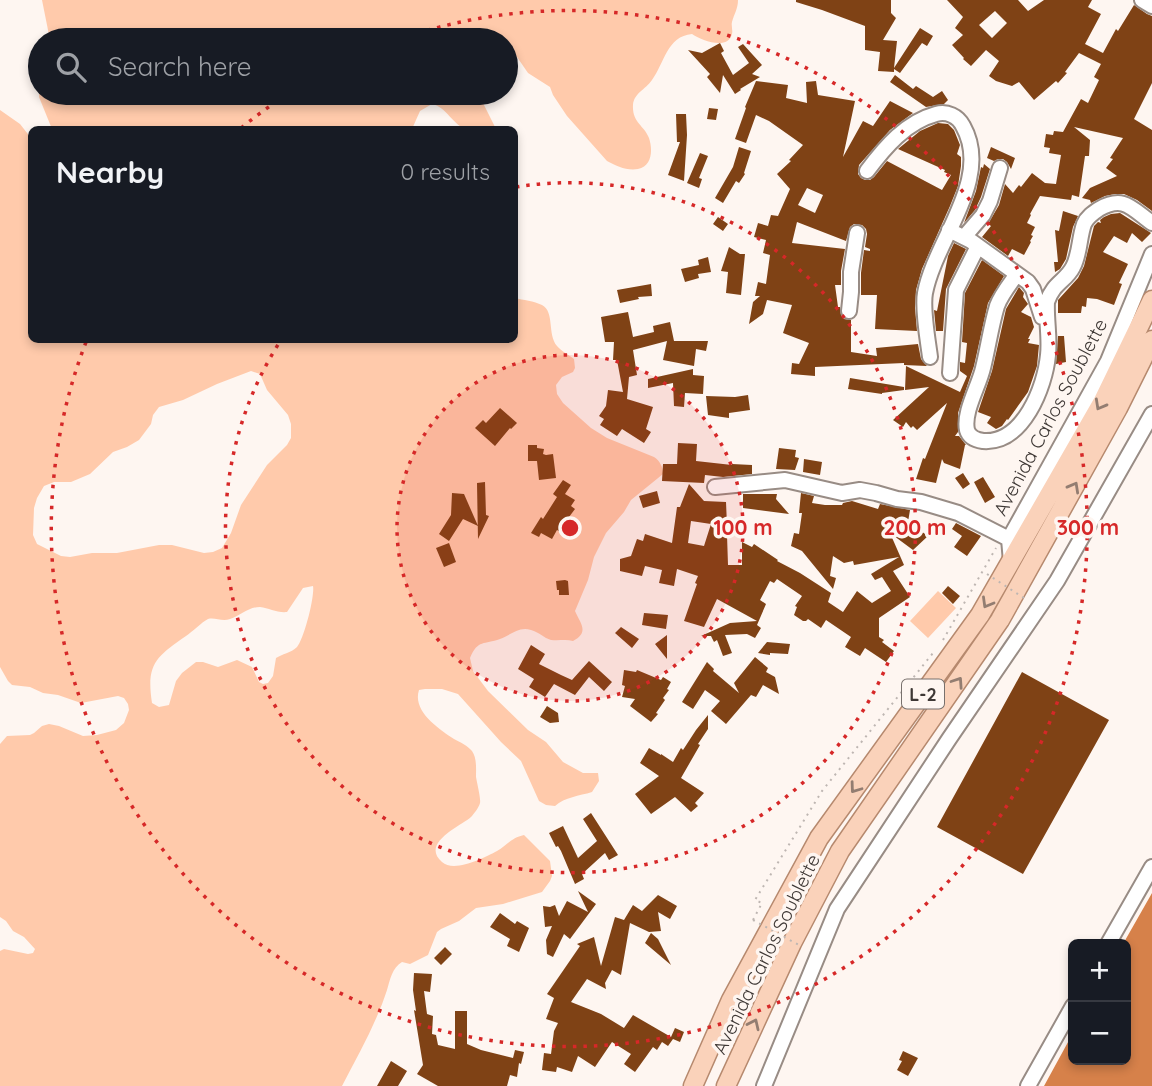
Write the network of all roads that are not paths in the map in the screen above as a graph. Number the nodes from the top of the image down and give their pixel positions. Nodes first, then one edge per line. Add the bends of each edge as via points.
1 (1142, 0) edge
2 (1152, 6) edge
3 (1000, 168) dead end
4 (867, 171) dead end
5 (1152, 223) edge
6 (949, 230) junction
7 (858, 233) dead end
8 (964, 237) junction
9 (978, 246) junction
10 (1152, 254) edge
11 (1022, 278) junction
12 (1061, 280) junction
13 (1152, 300) edge
14 (849, 312) dead end
15 (1047, 335) junction
16 (1152, 340) edge
17 (930, 357) dead end
18 (950, 373) dead end
19 (1152, 414) edge
20 (715, 487) dead end
21 (1003, 543) junction
22 (1011, 562) junction
23 (1152, 867) edge
24 (1111, 939) edge
25 (1068, 1015) edge
26 (694, 1086) edge
27 (726, 1086) edge
28 (764, 1086) edge
29 (1028, 1086) edge

1 - 2 street
3 - 8 street via 983,215
4 - 6 street via 904,130 931,115 944,112 954,116 968,136 972,172
5 - 12 street via 1116,201 1092,213 1084,225 1073,267
6 - 8 street
6 - 17 street via 925,294
7 - 14 street
8 - 9 street
9 - 11 street
9 - 18 street via 956,290
10 - 21 street, Avenida Carlos Soublette via 1108,361
11 - 12 street via 1042,286
11 - 15 street via 1033,289
11 - 15 street via 998,303 968,413 970,436 990,441 1012,433 1023,422 1043,379
12 - 15 street via 1047,302
13 -> 22 main road, Avenida Carlos Soublette / L-2 via 1103,401
27 -> 16 main road, Avenida Carlos Soublette / L-2 via 840,851 1000,620
19 - 28 street via 1057,581 837,909
20 - 21 street via 785,480 842,492 876,493 958,513
21 - 22 street, Avenida Carlos Soublette
22 -> 26 main road, Avenida Carlos Soublette / L-2 via 980,615 818,838 731,1000
23 - 24 street
25 - 29 street

